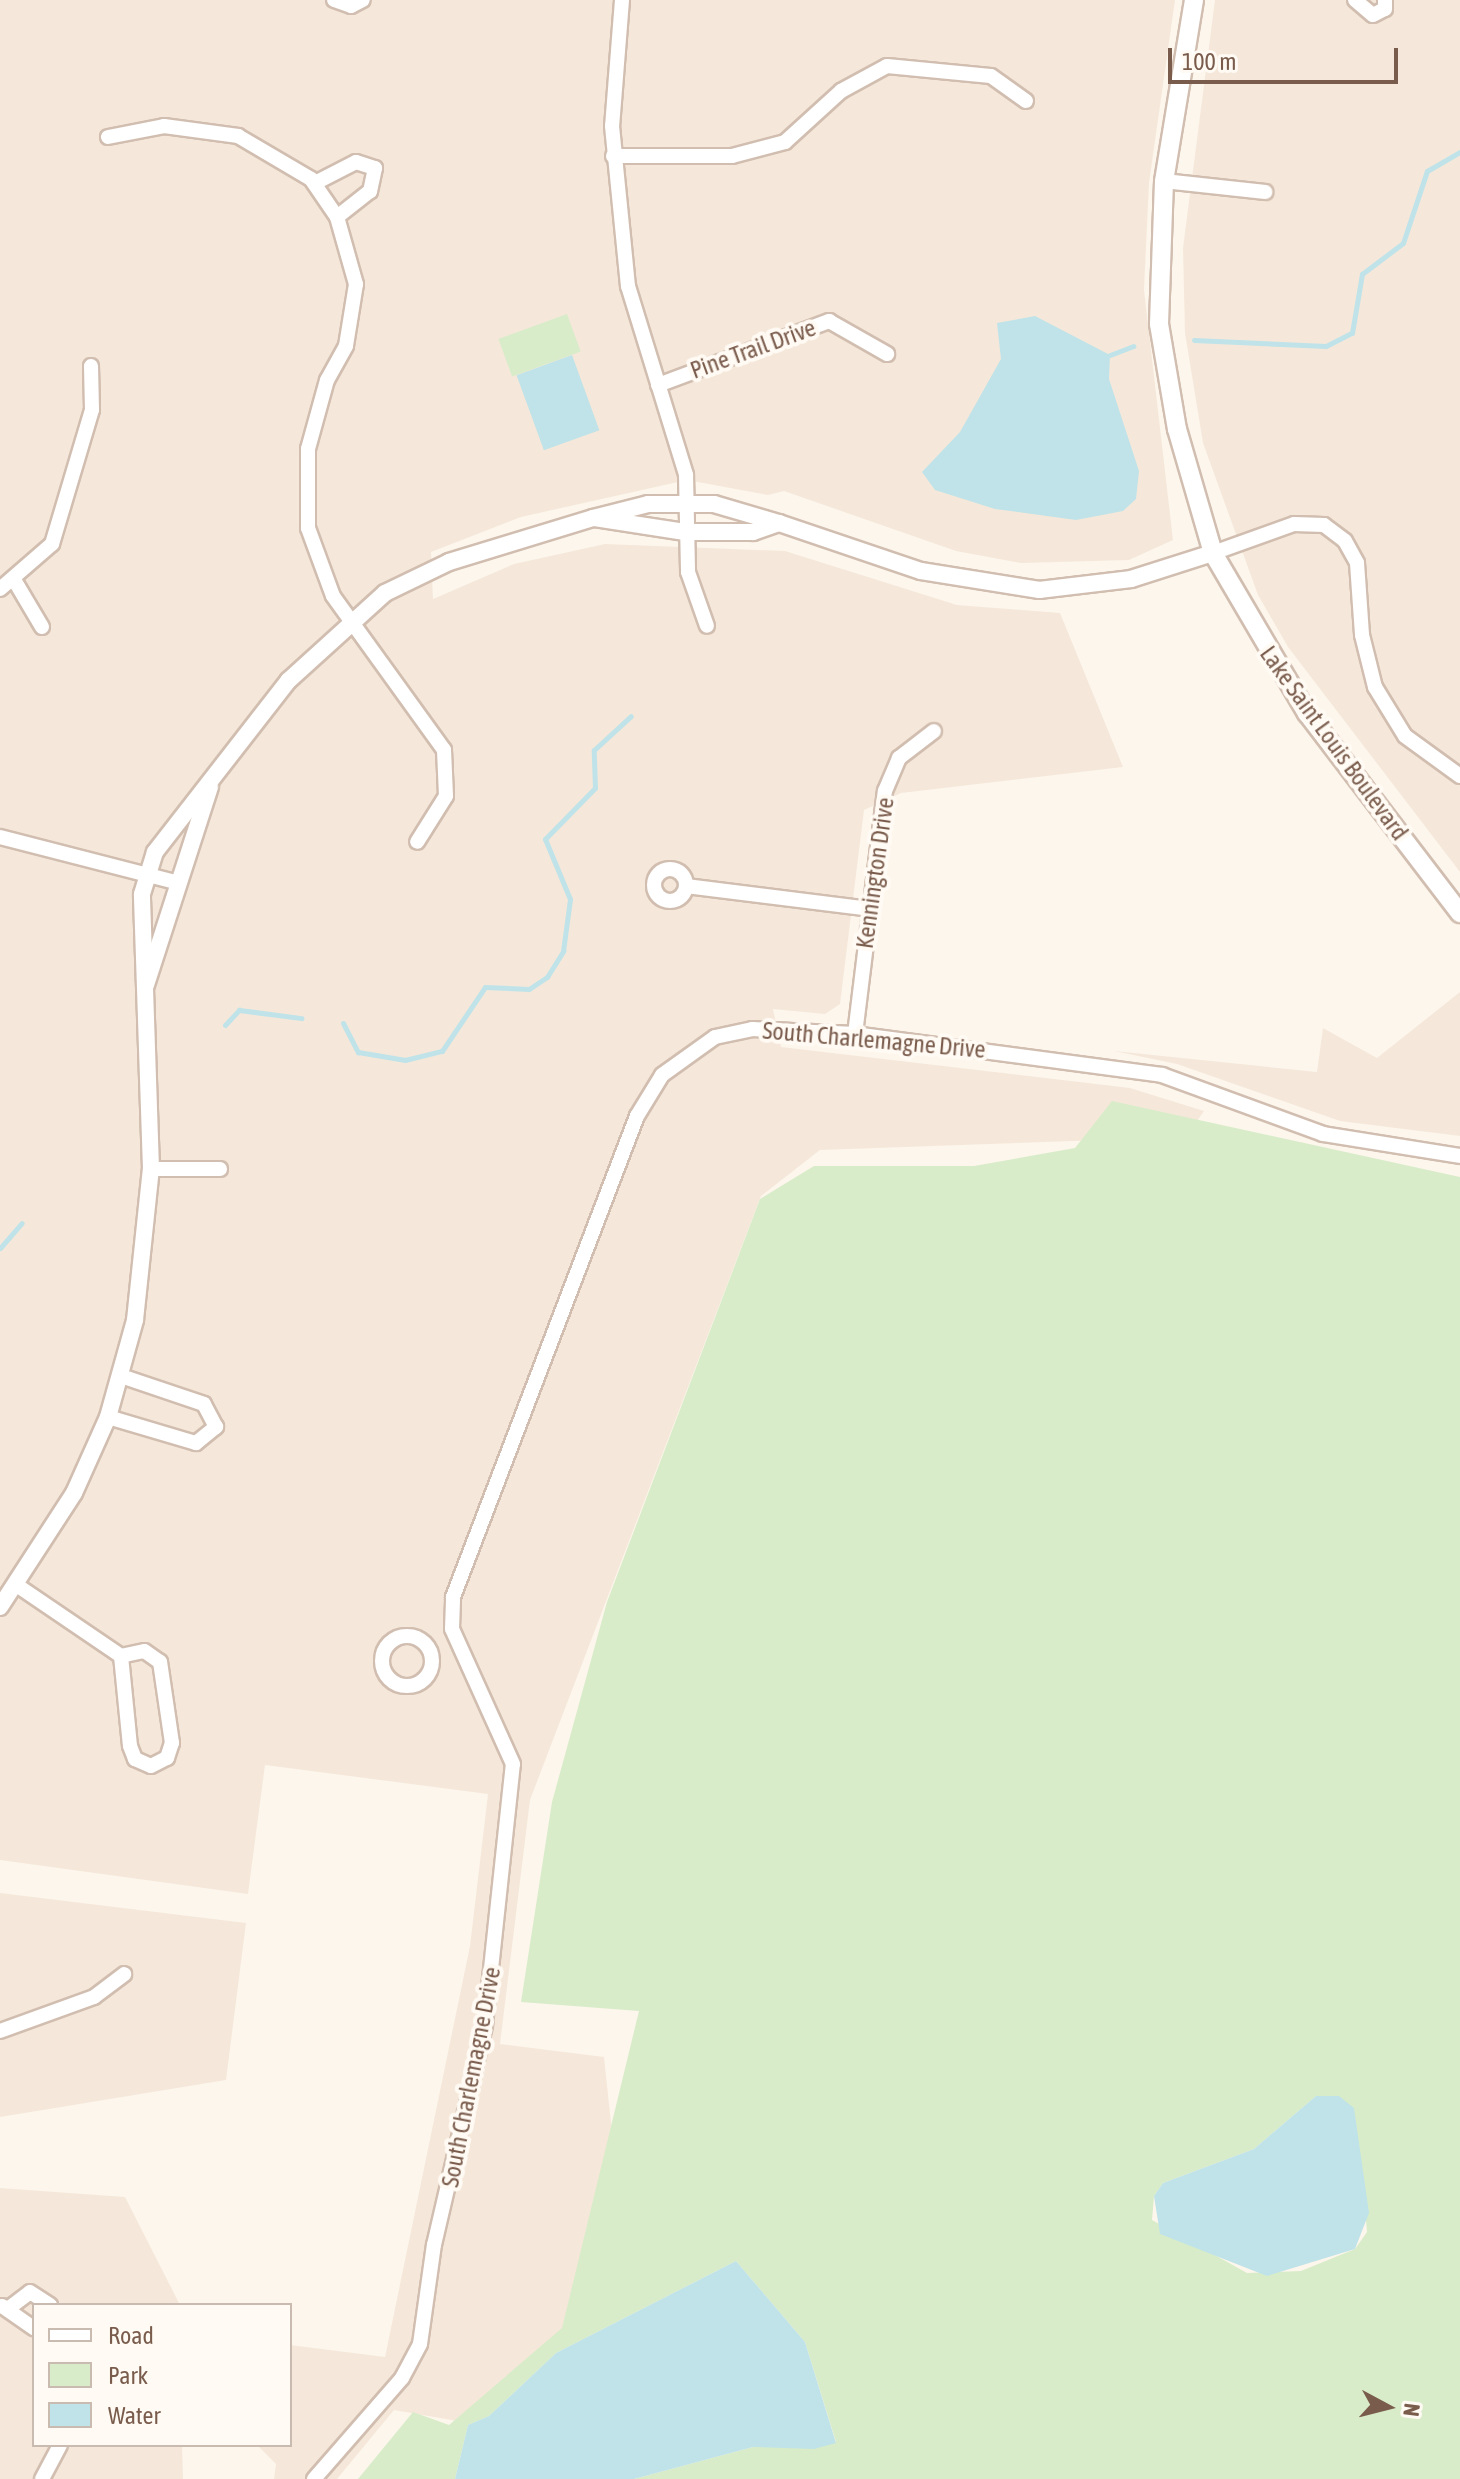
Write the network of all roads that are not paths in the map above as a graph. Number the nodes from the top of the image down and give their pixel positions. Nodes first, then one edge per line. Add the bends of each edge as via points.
1 (334, 0) edge
2 (363, 0) edge
3 (622, 0) edge
4 (1194, 0) edge
5 (1355, 0) edge
6 (1385, 0) edge
7 (1026, 101) dead end
8 (108, 137) dead end
9 (613, 156) junction
10 (1164, 181) junction
11 (315, 183) junction
12 (1265, 192) dead end
13 (337, 217) junction
14 (887, 354) dead end
15 (91, 366) dead end
16 (658, 385) junction
17 (688, 504) junction
18 (593, 518) junction
19 (779, 523) junction
20 (685, 532) junction
21 (1213, 553) junction
22 (16, 583) junction
23 (0, 589) edge
24 (354, 623) junction
25 (707, 626) dead end
26 (42, 627) dead end
27 (934, 731) dead end
28 (1460, 776) edge
29 (212, 781) junction
30 (0, 837) edge
31 (417, 842) dead end
32 (148, 874) junction
33 (175, 882) junction
34 (686, 886) dead end
35 (1453, 891) edge
36 (870, 909) junction
37 (1460, 913) edge
38 (146, 987) junction
39 (855, 1034) junction
40 (1460, 1156) edge
41 (151, 1169) junction
42 (220, 1169) dead end
43 (121, 1376) junction
44 (108, 1417) junction
45 (18, 1586) junction
46 (0, 1607) edge
47 (459, 1648) junction
48 (432, 1654) dead end
49 (121, 1656) junction
50 (124, 1974) dead end
51 (0, 2031) edge
52 (47, 2303) edge
53 (4, 2307) edge
54 (32, 2327) edge
55 (59, 2447) edge
56 (42, 2479) edge
57 (314, 2479) edge

1 - 2 street via 351,6
3 - 9 street
4 - 10 main road, Lake Saint Louis Boulevard
5 - 6 street via 1373,15 1385,9
7 - 9 street via 991,76 887,66 841,91 785,142 732,156
8 - 11 street via 164,126 238,136 271,149
9 - 16 street via 628,286
10 - 12 street
10 - 21 main road, Lake Saint Louis Boulevard via 1159,324 1177,429
11 - 13 street
11 - 13 street via 356,162 375,168 370,191
13 - 24 street via 352,253 352,316 308,449 305,505 317,559
14 - 16 street, Pine Trail Drive via 829,321
15 - 22 street via 92,410 52,544
16 - 17 street via 680,448
17 - 18 street via 648,504
17 - 19 street via 751,510
17 - 20 street
18 - 20 street
18 - 24 street via 449,562 385,593
19 - 20 street via 753,532
19 - 21 street via 921,571 1039,590 1131,579
20 - 25 street via 688,572
21 - 28 street via 1294,524 1324,525 1345,541 1357,563 1362,635 1375,687 1405,736
21 - 35 main road, Lake Saint Louis Boulevard via 1307,713
22 - 23 street
22 - 26 street
24 - 29 street via 288,681
24 - 31 street via 444,750 446,796
27 - 36 street, Kennington Drive via 899,758 885,791
29 - 32 street via 155,852
29 - 33 street
30 - 32 street
32 - 33 street
32 - 38 street via 142,894
33 - 38 street
34 - 36 street
35 - 37 main road, Lake Saint Louis Boulevard
36 - 39 street, Kennington Drive
38 - 41 street
39 - 40 street, South Charlemagne Drive via 1162,1075 1323,1134
39 - 47 street, South Charlemagne Drive via 752,1029 715,1037 662,1075 628,1138 453,1597
41 - 42 street
41 - 43 street via 145,1260
43 - 44 street
43 - 44 street via 204,1404 216,1427 196,1443
44 - 45 street via 74,1493
45 - 46 street
45 - 49 street
47 - 48 street
47 - 57 street, South Charlemagne Drive via 513,1764 485,2025 434,2245 420,2344 402,2378
49 - 49 street via 144,1651 160,1662 172,1743 167,1758 151,1766 130,1746
50 - 51 street via 94,1997
52 - 53 street via 30,2292
53 - 54 street
55 - 56 street

